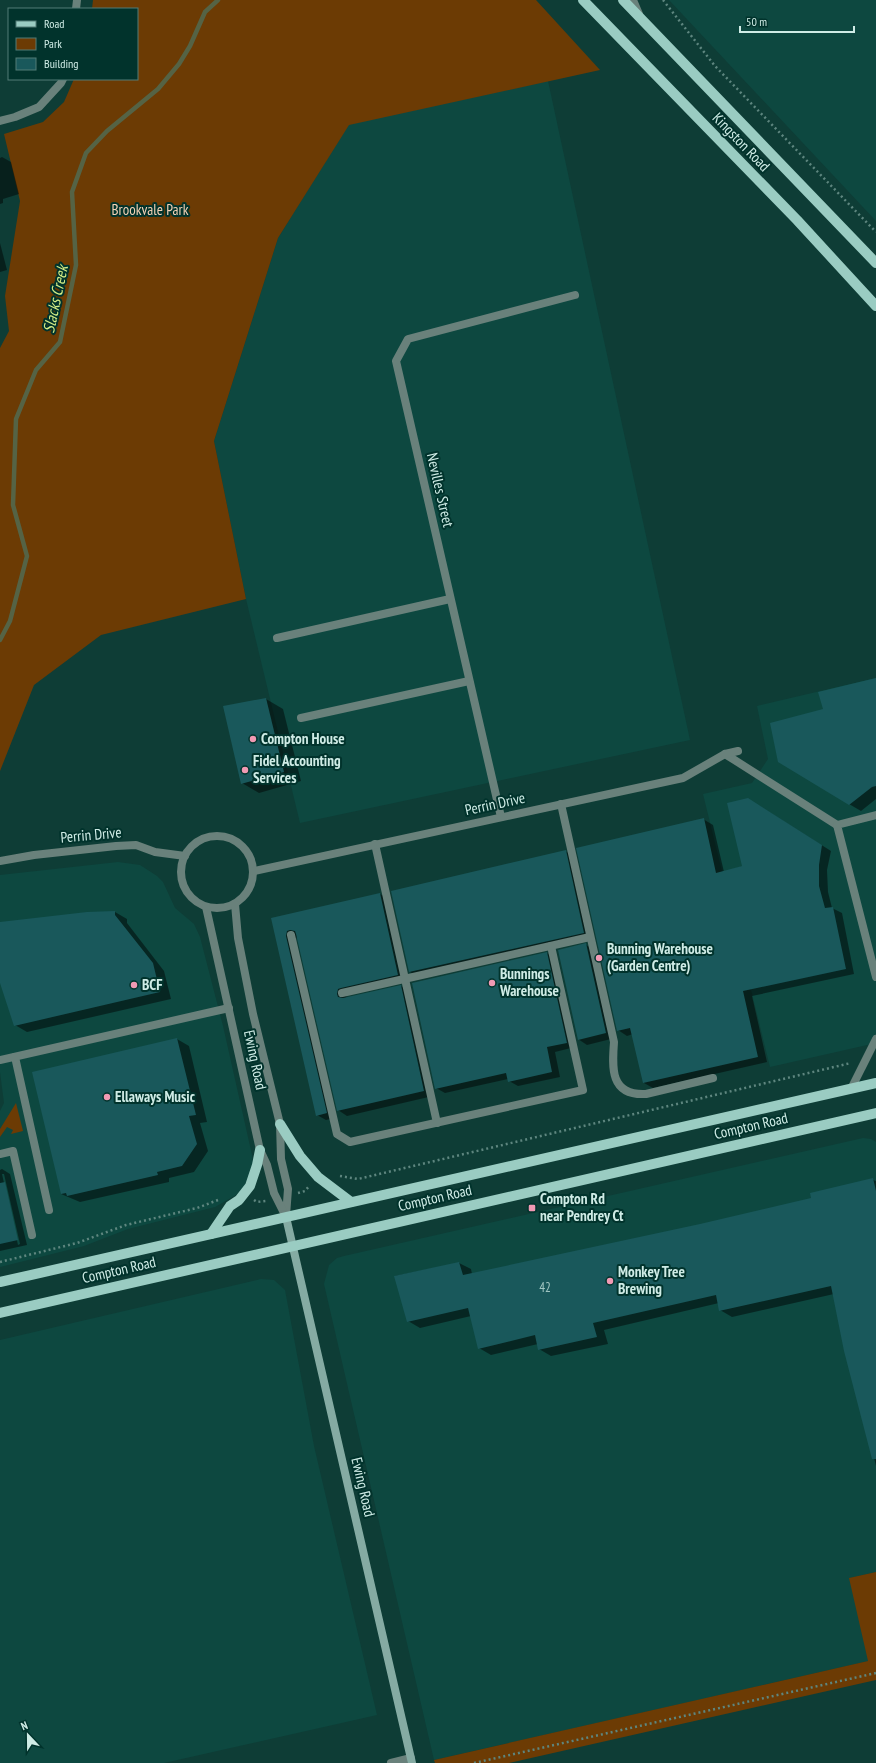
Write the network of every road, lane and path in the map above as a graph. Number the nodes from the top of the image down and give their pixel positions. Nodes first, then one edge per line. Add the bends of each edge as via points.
1 (583, 0) edge
2 (623, 0) edge
3 (633, 0) edge
4 (663, 0) edge
5 (641, 19) junction
6 (62, 80) edge
7 (0, 120) edge
8 (876, 232) edge
9 (876, 263) edge
10 (575, 295) dead end
11 (876, 306) edge
12 (450, 599) junction
13 (277, 638) dead end
14 (469, 681) junction
15 (301, 718) dead end
16 (738, 751) dead end
17 (725, 754) junction
18 (561, 804) junction
19 (876, 815) edge
20 (501, 817) junction
21 (837, 825) junction
22 (376, 844) junction
23 (184, 856) junction
24 (0, 861) edge
25 (254, 871) junction
26 (235, 904) junction
27 (206, 907) junction
28 (291, 935) dead end
29 (590, 937) junction
30 (872, 944) edge
31 (551, 946) junction
32 (876, 977) edge
33 (405, 979) junction
34 (342, 993) dead end
35 (229, 1008) junction
36 (876, 1039) edge
37 (15, 1057) junction
38 (0, 1060) edge
39 (857, 1061) dead end
40 (713, 1078) dead end
41 (876, 1084) edge
42 (852, 1089) junction
43 (876, 1113) edge
44 (437, 1123) junction
45 (280, 1124) junction
46 (260, 1150) junction
47 (0, 1154) edge
48 (334, 1174) dead end
49 (312, 1183) dead end
50 (305, 1192) junction
51 (297, 1194) dead end
52 (308, 1196) dead end
53 (220, 1199) dead end
54 (253, 1199) dead end
55 (264, 1201) dead end
56 (351, 1202) junction
57 (50, 1210) dead end
58 (286, 1217) junction
59 (211, 1234) junction
60 (32, 1236) dead end
61 (293, 1245) junction
62 (0, 1262) edge
63 (0, 1282) edge
64 (0, 1313) edge
65 (876, 1673) edge
66 (411, 1761) edge
67 (390, 1763) edge
68 (474, 1763) edge

1 - 11 main road, Kingston Road via 797,220
2 - 5 main road, Kingston Road
3 - 5 street, Kingston Road
4 - 8 path via 715,66
5 - 9 main road, Kingston Road
6 - 7 street via 39,107
10 - 12 street, Nevilles Street via 408,339 396,361
12 - 13 street
12 - 14 street, Nevilles Street
14 - 15 street
14 - 20 street, Nevilles Street
16 - 17 street, Perrin Drive
17 - 18 street, Perrin Drive via 683,778
17 - 21 street
18 - 20 street, Perrin Drive
18 - 29 street
19 - 21 street
20 - 22 street, Perrin Drive
21 - 30 street
22 - 25 street, Perrin Drive
22 - 33 street
23 - 24 street, Perrin Drive via 136,846 123,846
23 - 25 street via 201,840 224,836 244,847 252,860
23 - 27 street via 181,869 182,883 194,900
25 - 26 street via 248,891
26 - 27 street via 226,908
26 - 45 street, Ewing Road via 238,938 253,1014
27 - 35 street, Ewing Road
28 - 44 street via 337,1134 350,1142
29 - 31 street
29 - 40 street via 614,1042 612,1066 620,1086 628,1092 646,1094
30 - 32 street
31 - 33 street
31 - 44 street via 583,1090
33 - 34 street
33 - 44 street
35 - 37 street
35 - 46 street, Ewing Road
36 - 42 street
37 - 38 street
37 - 57 street
39 - 48 path via 358,1179
41 - 42 main road, Compton Road
42 - 56 main road, Compton Road
43 - 61 main road, Compton Road
45 - 56 main road via 300,1156 318,1177
45 - 58 street, Ewing Road via 281,1159 288,1189
46 - 58 street, Ewing Road via 267,1165 274,1193
46 - 59 main road via 258,1165 250,1186 239,1200 230,1206
47 - 60 street via 13,1151
49 - 50 path
50 - 51 path
50 - 52 path
53 - 62 path via 197,1208 126,1225 77,1242
54 - 55 path via 257,1202
56 - 58 main road, Compton Road
58 - 59 main road, Compton Road
58 - 61 main road, Ewing Road
59 - 63 main road, Compton Road
61 - 64 main road, Compton Road
61 - 66 main road, Ewing Road
65 - 68 path
66 - 67 street

